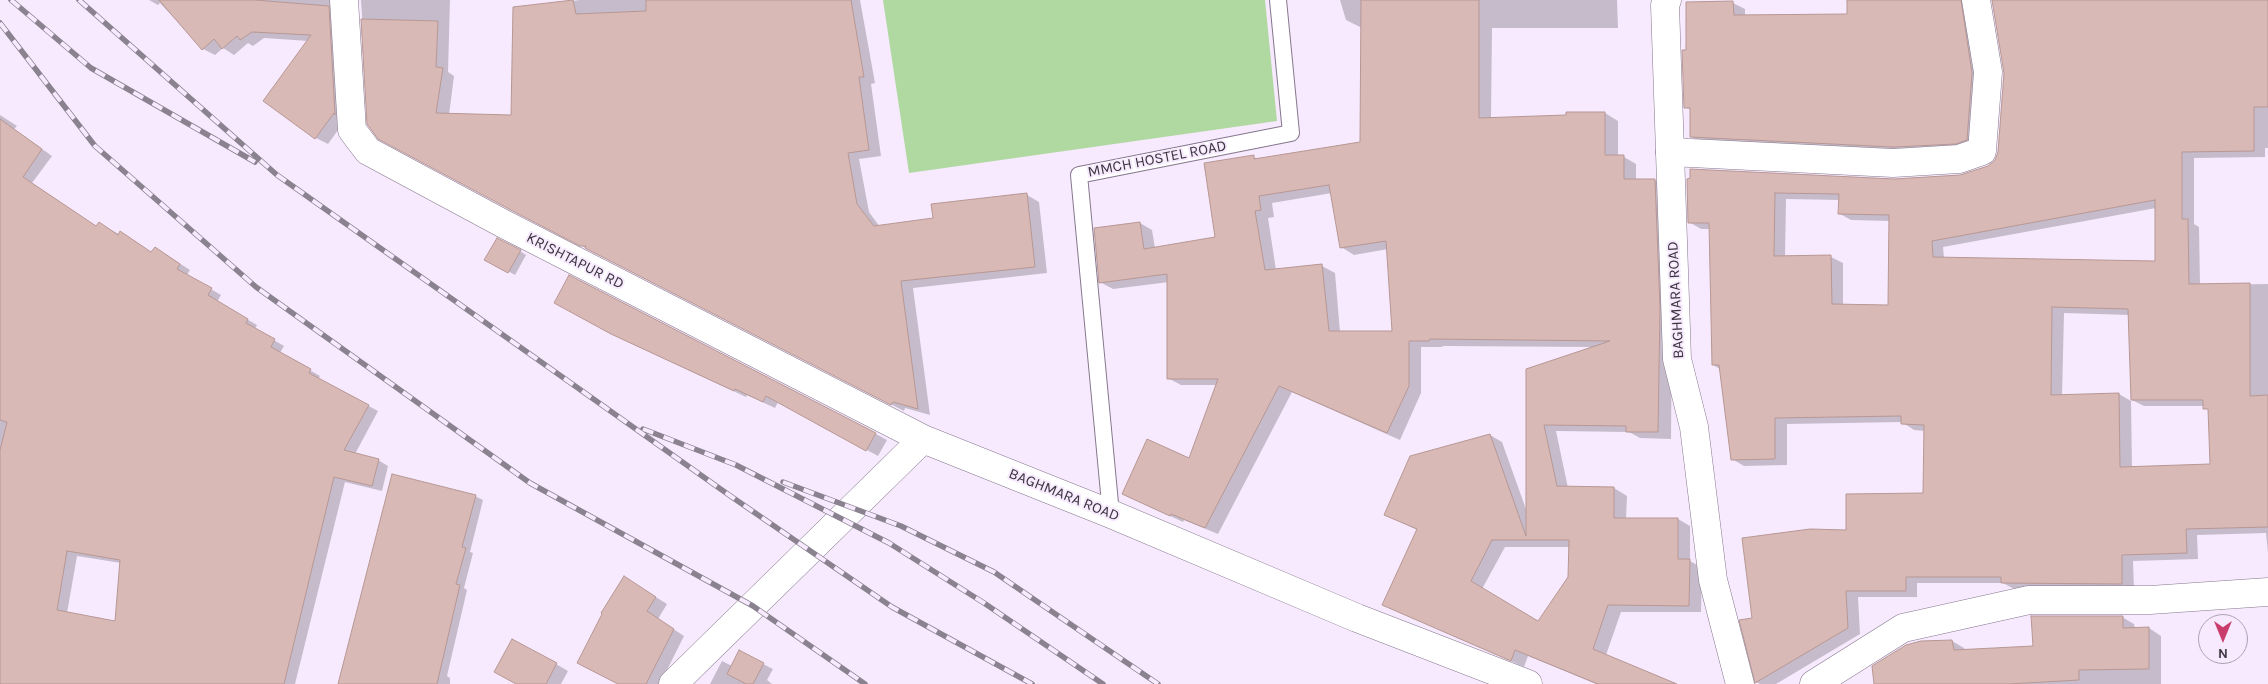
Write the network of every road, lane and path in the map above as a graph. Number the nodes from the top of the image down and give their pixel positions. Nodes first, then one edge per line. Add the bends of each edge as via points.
1 (344, 0) edge
2 (1278, 0) edge
3 (1667, 0) edge
4 (1976, 0) edge
5 (1670, 152) junction
6 (923, 439) junction
7 (1111, 514) junction
8 (2268, 592) edge
9 (674, 684) edge
10 (1528, 684) edge
11 (1740, 684) edge
12 (1814, 684) edge

1 - 6 street, KRISHTAPUR RD via 352,130 368,151
2 - 7 lane, MMCH HOSTEL ROAD via 1290,133 1080,175
3 - 5 street, BAGHMARA ROAD
4 - 5 street via 1988,72 1982,151 1959,159 1893,163
5 - 11 street, BAGHMARA ROAD via 1677,359 1694,427 1713,580
6 - 7 street, BAGHMARA ROAD
6 - 9 street
7 - 10 street, BAGHMARA ROAD via 1357,618
8 - 12 street via 2150,600 2029,600 1903,628

